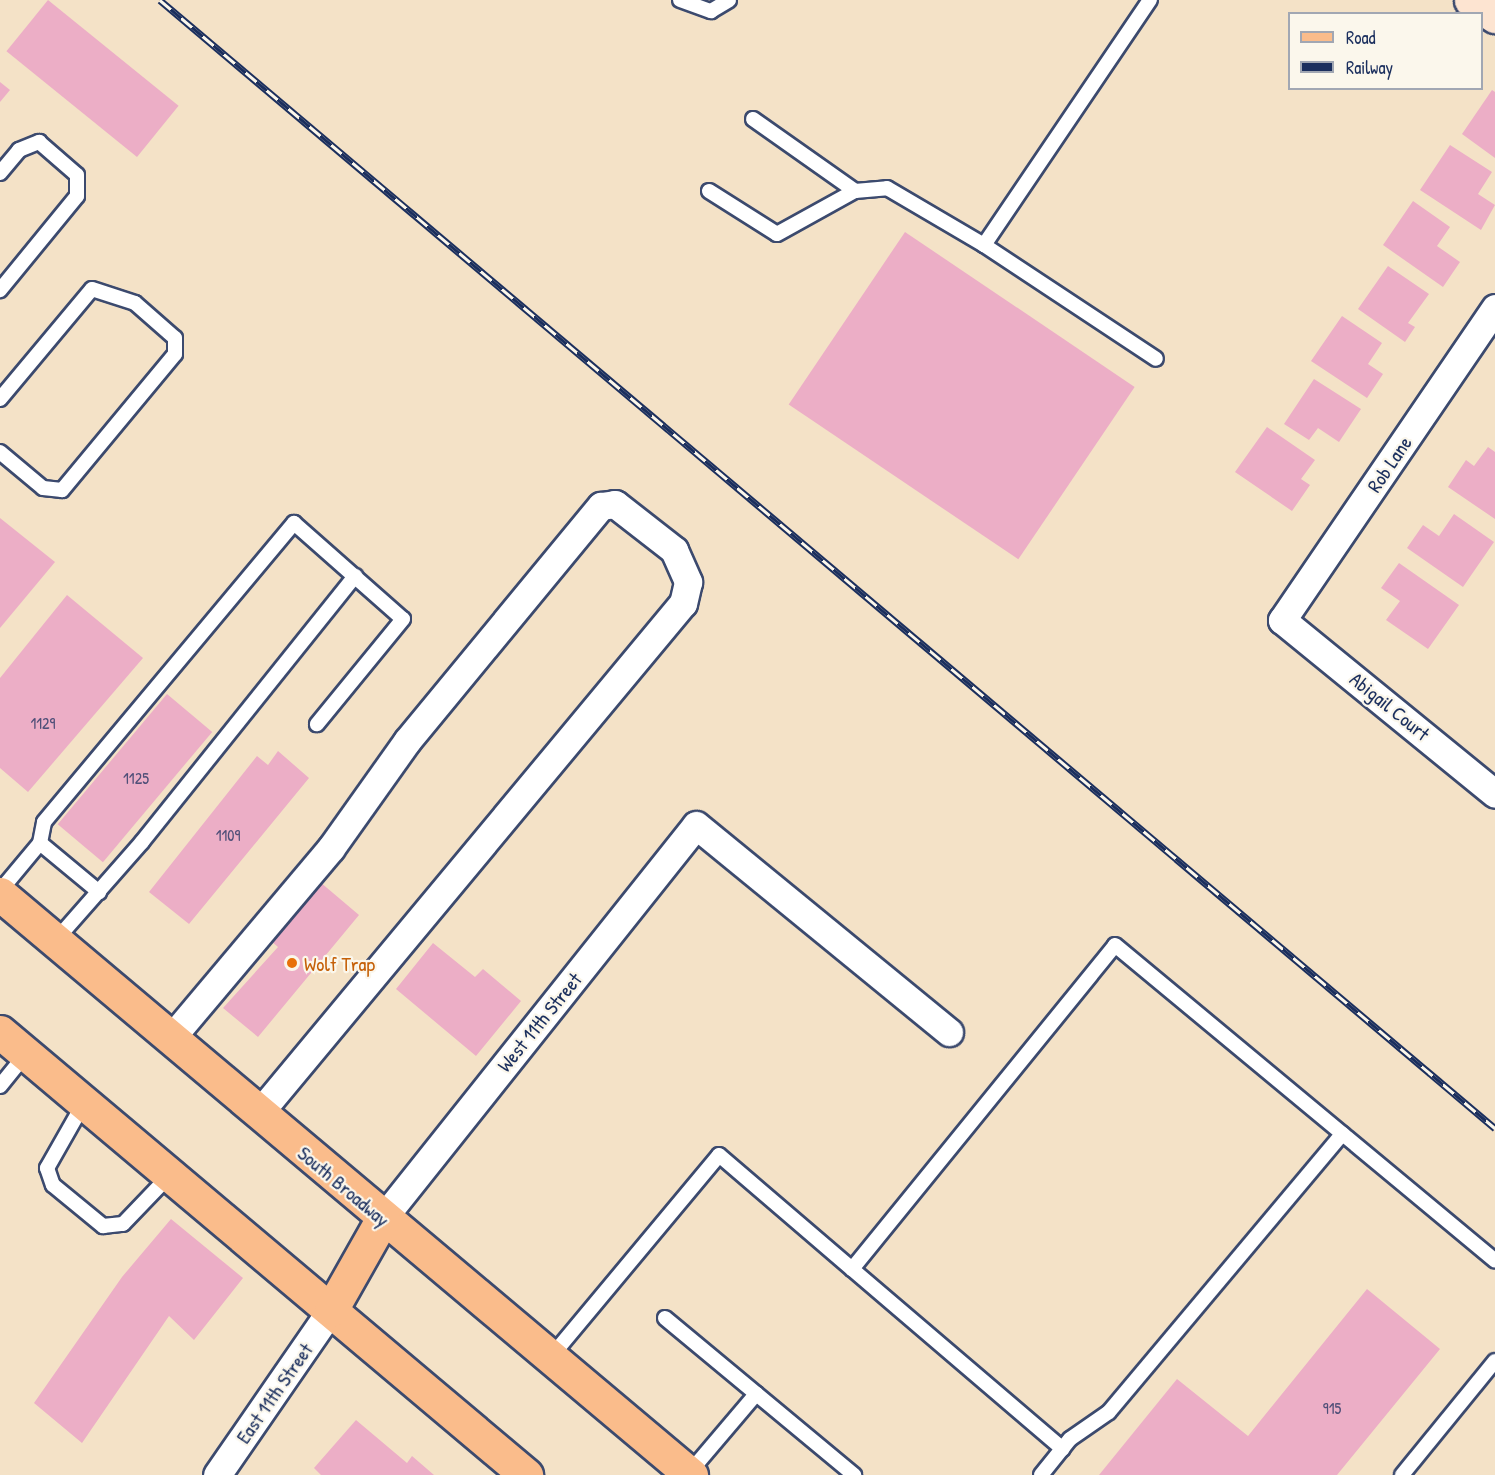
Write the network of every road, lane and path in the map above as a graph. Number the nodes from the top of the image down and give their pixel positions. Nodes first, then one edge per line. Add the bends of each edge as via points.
1 (680, 0) edge
2 (729, 0) edge
3 (1150, 0) edge
4 (1471, 0) edge
5 (1495, 16) edge
6 (753, 119) dead end
7 (0, 174) edge
8 (709, 190) dead end
9 (855, 190) junction
10 (984, 244) junction
11 (0, 290) edge
12 (1495, 308) edge
13 (1156, 359) dead end
14 (0, 399) edge
15 (0, 452) edge
16 (355, 576) junction
17 (1282, 620) joint
18 (316, 724) dead end
19 (1495, 794) edge
20 (40, 843) junction
21 (99, 892) junction
22 (0, 893) edge
23 (55, 941) junction
24 (0, 1032) edge
25 (949, 1032) dead end
26 (171, 1038) junction
27 (27, 1054) junction
28 (0, 1086) edge
29 (84, 1103) junction
30 (259, 1113) junction
31 (1342, 1134) junction
32 (170, 1175) junction
33 (382, 1218) junction
34 (1495, 1261) edge
35 (852, 1269) junction
36 (331, 1310) junction
37 (664, 1318) dead end
38 (550, 1358) junction
39 (1495, 1362) edge
40 (756, 1394) junction
41 (1063, 1449) junction
42 (690, 1474) edge
43 (217, 1475) edge
44 (526, 1475) edge
45 (854, 1475) edge
46 (1041, 1475) edge
47 (1402, 1475) edge

1 - 2 lane via 711,11
3 - 10 lane
4 - 5 street
6 - 9 lane
7 - 11 lane via 19,150 39,142 77,175 77,195
8 - 9 lane via 777,234
9 - 10 lane via 887,188
10 - 13 lane
12 - 17 street, Rob Lane
14 - 15 lane via 92,289 135,303 175,338 175,354 62,490 43,488
16 - 18 lane via 403,619
16 - 20 lane via 294,523 44,822
16 - 21 lane
17 - 19 street, Abigail Court
20 - 21 lane
20 - 22 lane
21 - 23 lane
22 - 23 main road, South Broadway
23 - 26 main road, South Broadway
24 - 27 main road
25 - 33 street, West 11th Street via 696,825
26 - 30 main road, South Broadway
26 - 30 street via 331,848 406,741 601,506 615,504 674,550 688,582 683,603
27 - 28 lane
27 - 29 main road
29 - 32 main road
29 - 32 lane via 47,1168 53,1185 103,1226 123,1224
30 - 33 main road, South Broadway
31 - 34 lane
31 - 35 lane via 1115,945
31 - 41 lane via 1109,1412
32 - 36 main road
33 - 36 main road
33 - 38 main road, South Broadway
35 - 38 lane via 719,1155
35 - 41 lane
36 - 43 street, East 11th Street
36 - 44 main road
37 - 40 lane
38 - 42 main road, South Broadway
39 - 47 lane
40 - 42 lane
40 - 45 lane
41 - 46 lane

